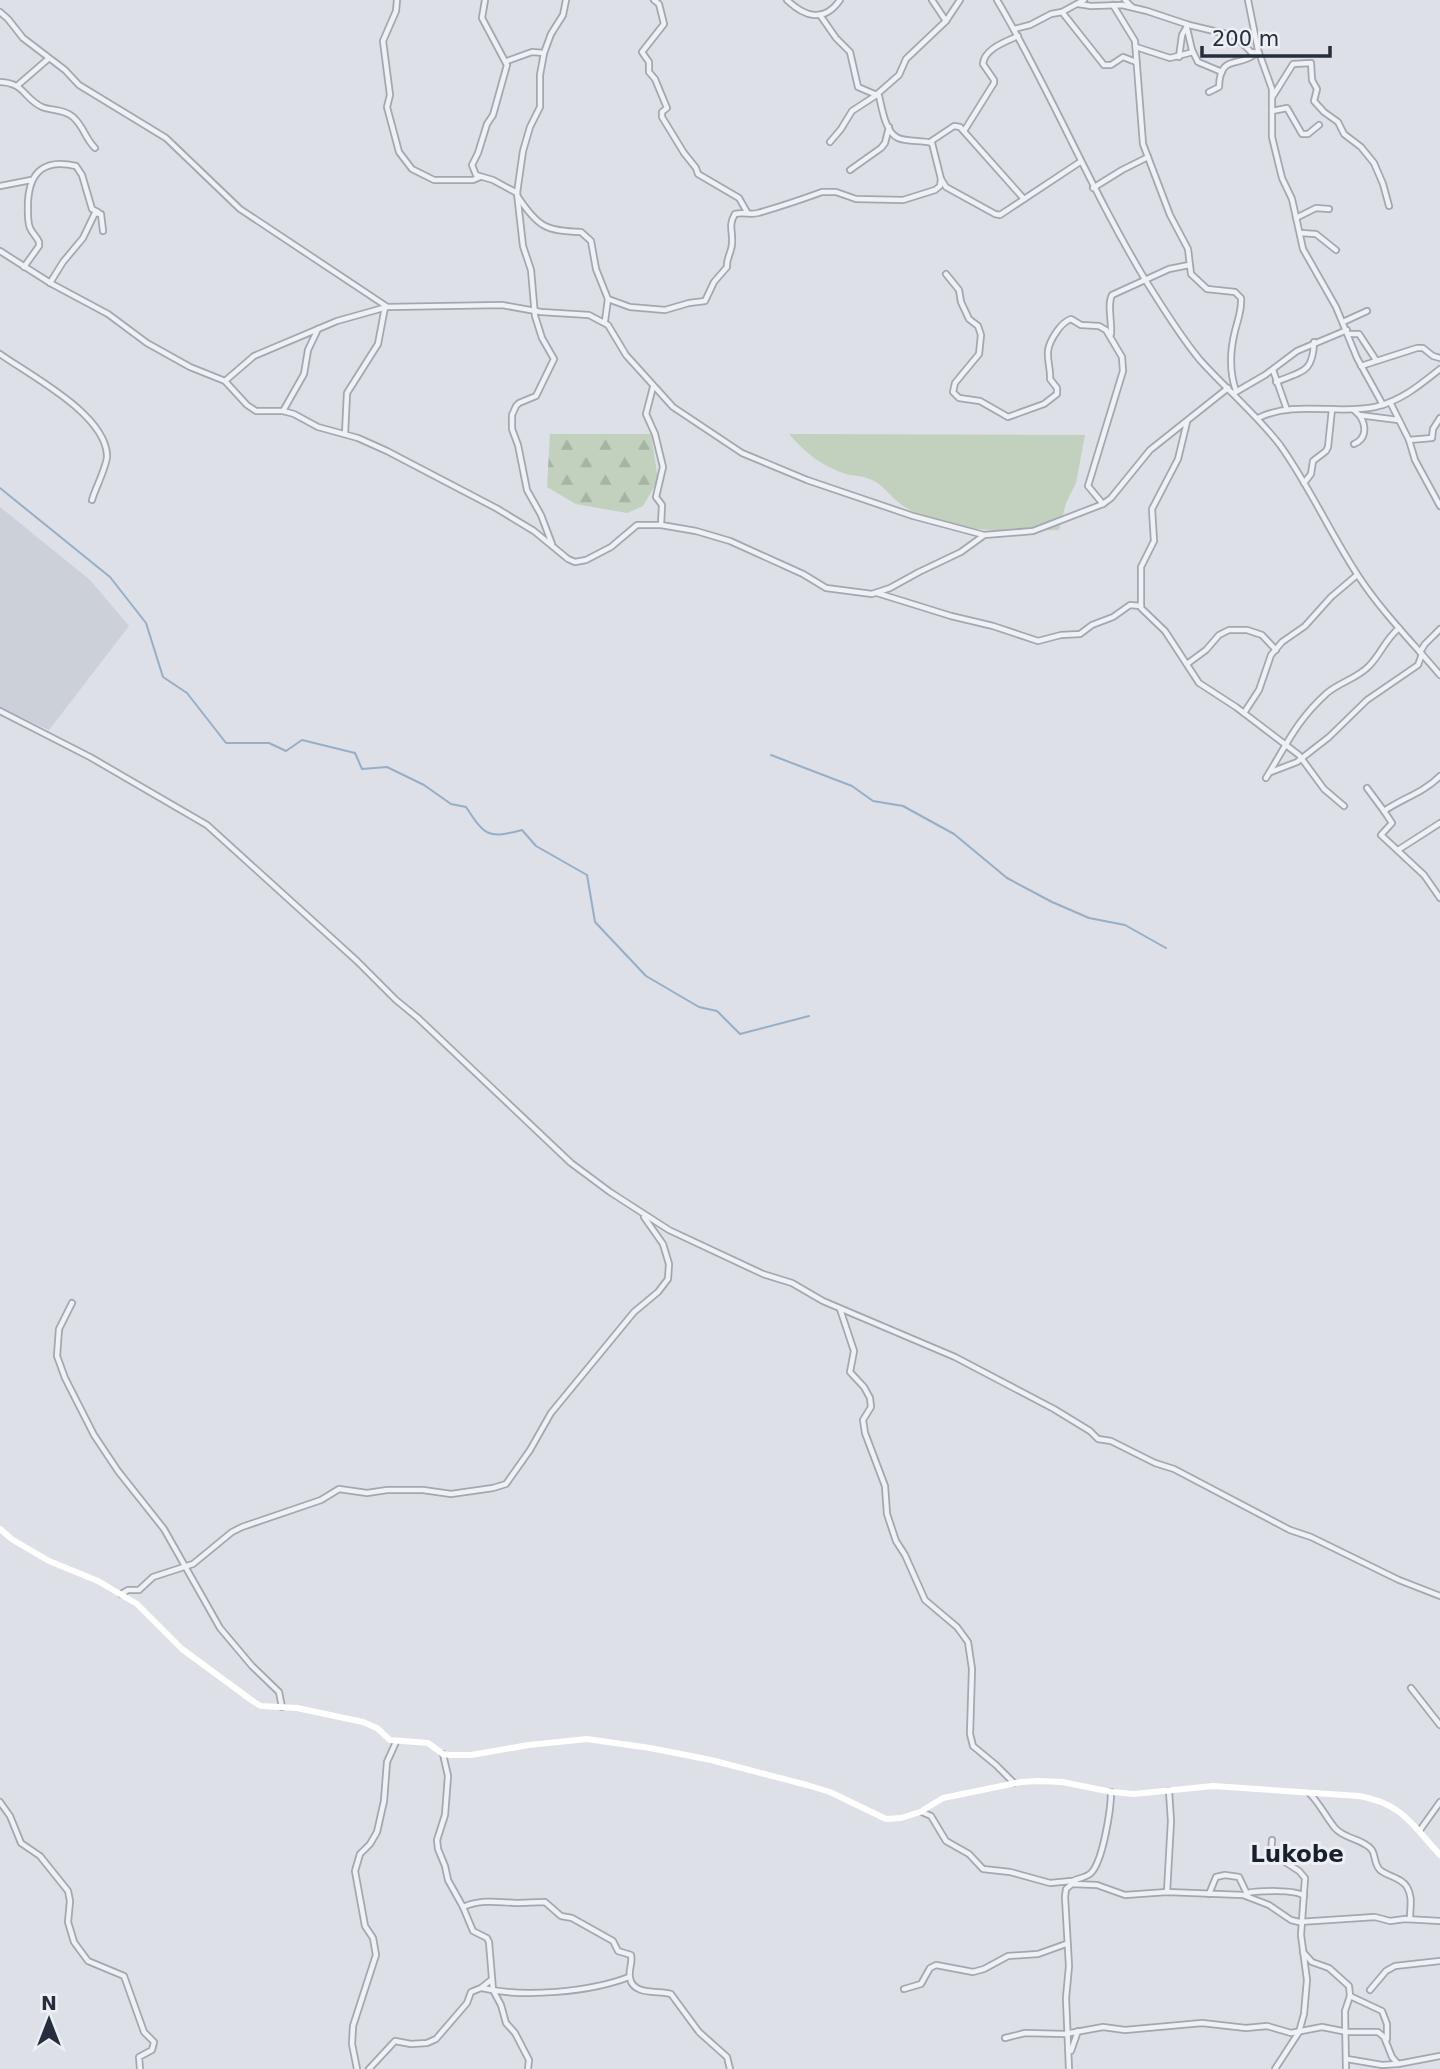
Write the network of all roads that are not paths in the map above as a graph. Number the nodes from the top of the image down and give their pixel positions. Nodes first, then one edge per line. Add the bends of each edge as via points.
1 (397, 0) edge
2 (485, 0) edge
3 (566, 0) edge
4 (654, 0) edge
5 (787, 0) edge
6 (840, 0) edge
7 (932, 0) edge
8 (960, 0) edge
9 (997, 0) edge
10 (1084, 0) edge
11 (1125, 0) edge
12 (1248, 0) edge
13 (1078, 4) junction
14 (1113, 5) junction
15 (1133, 8) junction
16 (0, 12) edge
17 (832, 12) junction
18 (1062, 12) junction
19 (820, 15) junction
20 (946, 21) junction
21 (827, 25) junction
22 (1187, 26) junction
23 (1014, 29) junction
24 (1018, 36) junction
25 (1136, 47) junction
26 (1193, 52) junction
27 (544, 53) junction
28 (1258, 53) junction
29 (1179, 57) junction
30 (48, 58) junction
31 (507, 61) junction
32 (1136, 62) junction
33 (1222, 72) junction
34 (1269, 75) junction
35 (1282, 81) junction
36 (0, 82) edge
37 (18, 85) junction
38 (1209, 92) dead end
39 (877, 94) junction
40 (1273, 97) junction
41 (1272, 111) junction
42 (1319, 125) dead end
43 (889, 127) junction
44 (964, 131) junction
45 (830, 142) dead end
46 (930, 142) junction
47 (95, 148) dead end
48 (1148, 157) junction
49 (1081, 162) junction
50 (850, 170) dead end
51 (480, 177) junction
52 (942, 179) junction
53 (31, 180) junction
54 (0, 186) edge
55 (1093, 188) junction
56 (517, 194) junction
57 (1024, 198) junction
58 (1389, 206) dead end
59 (1329, 209) dead end
60 (98, 212) junction
61 (747, 213) junction
62 (1296, 218) junction
63 (103, 231) dead end
64 (1300, 233) junction
65 (1336, 250) dead end
66 (0, 251) edge
67 (1189, 265) junction
68 (24, 267) junction
69 (946, 274) dead end
70 (1145, 279) junction
71 (50, 283) junction
72 (608, 299) junction
73 (386, 307) junction
74 (534, 311) junction
75 (1367, 311) dead end
76 (604, 321) junction
77 (1343, 322) junction
78 (318, 329) junction
79 (1109, 331) junction
80 (1347, 332) junction
81 (1314, 342) junction
82 (0, 354) edge
83 (1440, 358) edge
84 (1376, 360) junction
85 (1362, 366) junction
86 (1273, 369) junction
87 (1440, 369) edge
88 (225, 381) junction
89 (1276, 382) junction
90 (653, 387) junction
91 (1228, 388) junction
92 (1234, 392) junction
93 (1390, 402) junction
94 (1383, 405) junction
95 (1287, 410) junction
96 (1332, 410) junction
97 (1354, 410) junction
98 (283, 411) junction
99 (1359, 415) junction
100 (1258, 418) junction
101 (1440, 418) edge
102 (1399, 420) junction
103 (1187, 421) junction
104 (345, 434) junction
105 (1409, 440) junction
106 (1353, 444) dead end
107 (1304, 483) junction
108 (92, 500) dead end
109 (1103, 504) junction
110 (1440, 506) edge
111 (661, 525) junction
112 (984, 535) junction
113 (552, 546) junction
114 (1357, 575) junction
115 (877, 593) junction
116 (1141, 606) junction
117 (1399, 628) junction
118 (1440, 629) edge
119 (1276, 650) junction
120 (1421, 653) junction
121 (1187, 664) junction
122 (1440, 675) edge
123 (0, 711) edge
124 (1244, 713) junction
125 (1285, 744) junction
126 (1302, 758) junction
127 (1270, 772) junction
128 (1440, 776) edge
129 (1266, 778) dead end
130 (1367, 788) dead end
131 (1344, 806) dead end
132 (1384, 811) junction
133 (1440, 823) edge
134 (1398, 850) junction
135 (1439, 894) edge
136 (641, 1213) junction
137 (72, 1303) dead end
138 (840, 1308) junction
139 (0, 1529) edge
140 (184, 1567) junction
141 (121, 1594) junction
142 (1440, 1596) edge
143 (1411, 1688) dead end
144 (282, 1707) junction
145 (1440, 1725) edge
146 (396, 1742) junction
147 (443, 1754) junction
148 (1014, 1783) junction
149 (1169, 1791) junction
150 (1111, 1792) junction
151 (1308, 1793) junction
152 (0, 1802) edge
153 (1440, 1802) edge
154 (920, 1812) junction
155 (1420, 1830) junction
156 (1272, 1840) dead end
157 (1440, 1855) edge
158 (1070, 1884) junction
159 (1167, 1892) junction
160 (1209, 1895) junction
161 (1248, 1895) junction
162 (1304, 1898) junction
163 (463, 1907) junction
164 (1410, 1919) junction
165 (1440, 1921) edge
166 (1303, 1922) junction
167 (1066, 1944) junction
168 (1302, 1952) junction
169 (1440, 1961) edge
170 (629, 1977) junction
171 (491, 1979) junction
172 (481, 1988) junction
173 (904, 1989) dead end
174 (493, 1990) junction
175 (1370, 1990) dead end
176 (1350, 1996) junction
177 (1078, 2031) junction
178 (1299, 2032) junction
179 (1347, 2032) junction
180 (1069, 2033) junction
181 (1005, 2038) dead end
182 (1387, 2044) junction
183 (1070, 2055) junction
184 (1440, 2056) edge
185 (1347, 2059) junction
186 (1398, 2064) junction
187 (141, 2069) edge
188 (357, 2069) edge
189 (369, 2069) edge
190 (528, 2069) edge
191 (730, 2069) edge
192 (1069, 2069) edge
193 (1275, 2069) edge
194 (1346, 2069) edge

1 - 51 street via 383,41 390,91 387,107 399,152 412,169 434,180
2 - 31 street via 482,18
3 - 27 street
4 - 61 street via 664,24 642,54 665,99 662,117 698,174 740,198
5 - 19 street via 797,9
6 - 17 street
7 - 20 street
8 - 20 street
9 - 23 street
10 - 13 street
11 - 15 street
12 - 28 street
13 - 14 street
13 - 18 street
14 - 15 street
14 - 25 street
15 - 22 street
16 - 30 street
17 - 19 street
17 - 21 street
18 - 23 street
18 - 32 street via 1104,65 1123,57
19 - 21 street
20 - 39 street via 906,59 900,75
21 - 39 street via 850,52 859,87
22 - 26 street
22 - 28 street via 1235,36
22 - 29 street
23 - 24 street
24 - 44 street via 984,56 983,64 994,83
24 - 49 street
25 - 29 street via 1163,57
25 - 32 street
26 - 29 street
26 - 33 street via 1198,62
27 - 31 street via 532,52
27 - 56 street via 540,107 523,151
28 - 33 street via 1232,62
28 - 34 street
30 - 37 street
30 - 73 street via 88,91 166,138 240,209
31 - 51 street via 493,115 473,162 473,171
32 - 48 street via 1140,124
33 - 38 street via 1219,87
34 - 35 street
34 - 40 street
35 - 40 street
35 - 58 street via 1293,64 1311,63 1317,89 1314,101 1374,163
36 - 37 street
37 - 47 street via 38,105 74,118
39 - 43 street
39 - 45 street via 852,111
40 - 41 street
41 - 42 street via 1287,108 1303,134
41 - 62 street via 1272,136
43 - 46 street via 899,139
43 - 50 street via 881,148
44 - 46 street via 957,125
44 - 57 street
46 - 52 street
48 - 55 street
48 - 67 street via 1186,244
49 - 55 street
49 - 57 street
51 - 56 street
52 - 57 street via 952,192 997,215
52 - 61 street via 935,190 911,199 860,200 822,192 772,210
53 - 54 street
53 - 60 street via 46,166 76,166 92,209
53 - 68 street via 29,224 39,242
55 - 70 street
56 - 72 street via 536,220 564,233 582,232 591,241
56 - 74 street
59 - 62 street via 1316,208
60 - 63 street
60 - 71 street
61 - 72 street via 733,216 727,267 713,282 705,301 665,310 629,307
62 - 64 street
64 - 65 street via 1312,232
64 - 77 street via 1303,249
66 - 68 street
67 - 70 street
67 - 92 street via 1202,286 1235,292 1241,298 1232,343
68 - 71 street
69 - 79 street via 981,335 979,354 953,392 1008,417 1044,404 1057,394 1050,380 1048,353 1065,321
70 - 79 street via 1110,298
70 - 91 street via 1184,340
71 - 88 street via 100,309 146,343
72 - 76 street
73 - 74 street via 494,305
73 - 78 street
73 - 104 street via 377,344 347,394
74 - 76 street via 589,315
74 - 113 street via 554,362 536,396 519,402 511,421 527,490
75 - 77 street
76 - 90 street
77 - 80 street
78 - 88 street via 254,356
78 - 98 street via 308,349 304,374
79 - 109 street via 1123,371 1088,486
80 - 81 street
80 - 84 street via 1359,334
80 - 85 street
81 - 86 street
81 - 89 street via 1313,359 1305,371
82 - 108 street via 78,406 98,432 108,453
83 - 84 street via 1420,348
84 - 85 street
85 - 94 street
86 - 89 street
86 - 92 street
87 - 93 street
88 - 98 street via 256,411
89 - 95 street
90 - 111 street via 646,414 663,467 656,497 662,505
90 - 112 street via 673,407 756,460 913,516
91 - 92 street
91 - 103 street
92 - 100 street
93 - 94 street
93 - 102 street
94 - 97 street
95 - 96 street
95 - 100 street
96 - 97 street
96 - 107 street via 1328,447 1313,461
97 - 99 street
98 - 104 street
99 - 102 street
99 - 106 street via 1364,435
100 - 107 street
101 - 105 street via 1432,438
102 - 105 street
103 - 109 street via 1150,450
103 - 116 street via 1178,460 1152,509 1154,541 1141,567
104 - 113 street via 404,459 496,508
105 - 110 street
107 - 114 street
109 - 112 street via 1033,531
111 - 113 street via 637,525 586,560 575,562
111 - 115 street via 730,541 825,589
112 - 115 street via 961,552
114 - 117 street
114 - 119 street
115 - 116 street via 1038,641 1080,634 1130,605
116 - 121 street
117 - 120 street
117 - 125 street via 1367,668 1314,706
118 - 120 street
119 - 121 street via 1262,635 1229,630
119 - 124 street
120 - 122 street
120 - 126 street via 1416,667 1367,700
121 - 124 street via 1205,688
123 - 136 street via 215,831 563,1156
124 - 125 street
125 - 126 street
125 - 127 street
126 - 127 street
126 - 131 street via 1324,789
127 - 129 street
128 - 132 street via 1428,788
130 - 132 street
132 - 134 street via 1392,823 1382,836
133 - 134 street
134 - 135 street
136 - 138 street via 685,1239
136 - 140 street via 663,1244 668,1279 634,1312 551,1413 506,1484 451,1494 339,1489 321,1500 242,1527 196,1563
137 - 140 street via 57,1338 57,1356 65,1378 94,1435 164,1530
138 - 142 street via 972,1365 1054,1409 1098,1439 1174,1469 1290,1530
138 - 148 street via 853,1352 850,1372 870,1398 871,1407 863,1420 865,1433 885,1486 894,1537 925,1600 968,1642 973,1746
139 - 141 street via 49,1561
140 - 141 street
140 - 144 street via 220,1628 279,1692
141 - 144 street via 181,1649 247,1698 261,1706
143 - 145 street
144 - 146 street via 363,1722
146 - 147 street via 428,1743
146 - 188 street via 387,1762 377,1832 360,1854 355,1871 365,1927 376,1955 353,2026
147 - 154 street via 599,1740 711,1760 807,1785 881,1818
147 - 163 street via 448,1776 438,1849 447,1880
148 - 150 street via 1062,1782
148 - 154 street via 943,1798
149 - 150 street
149 - 151 street via 1213,1786
149 - 159 street
150 - 158 street via 1111,1813 1098,1862 1088,1875
151 - 155 street via 1367,1798 1403,1814
151 - 164 street via 1336,1829 1369,1847 1379,1869 1406,1885
152 - 187 street via 21,1843 40,1856 68,1891 68,1922 86,1959 126,1979 144,2032 154,2042 152,2050 139,2057
153 - 155 street
154 - 158 street via 931,1816 946,1841 969,1854 983,1869
155 - 157 street
156 - 162 street via 1271,1853 1304,1876
158 - 159 street via 1097,1885 1125,1895
158 - 167 street via 1065,1898
159 - 160 street
160 - 161 street
160 - 161 street via 1220,1875 1238,1877
161 - 162 street via 1261,1891 1298,1893
161 - 166 street via 1292,1921
162 - 166 street
163 - 170 street via 493,1900 545,1902 561,1916 631,1955
163 - 171 street via 473,1931 489,1942
164 - 165 street
164 - 166 street
166 - 168 street
167 - 173 street via 1038,1954 1008,1955 973,1972 936,1965 920,1984
167 - 180 street
168 - 176 street via 1344,1981
168 - 178 street via 1307,1980
169 - 175 street via 1395,1966
170 - 174 street via 572,1990
170 - 191 street via 638,1988 671,1994 699,2032 727,2057
171 - 172 street
171 - 174 street
172 - 174 street
172 - 189 street via 471,1992 436,2039 393,2043
174 - 190 street via 529,2060
176 - 179 street via 1345,2011
176 - 182 street via 1382,2011
177 - 178 street via 1209,2023
177 - 180 street
177 - 183 street
178 - 179 street via 1321,2027
178 - 193 street
179 - 182 street via 1378,2032
179 - 185 street
180 - 181 street
180 - 183 street
182 - 186 street
183 - 192 street
184 - 186 street
185 - 186 street
185 - 194 street

